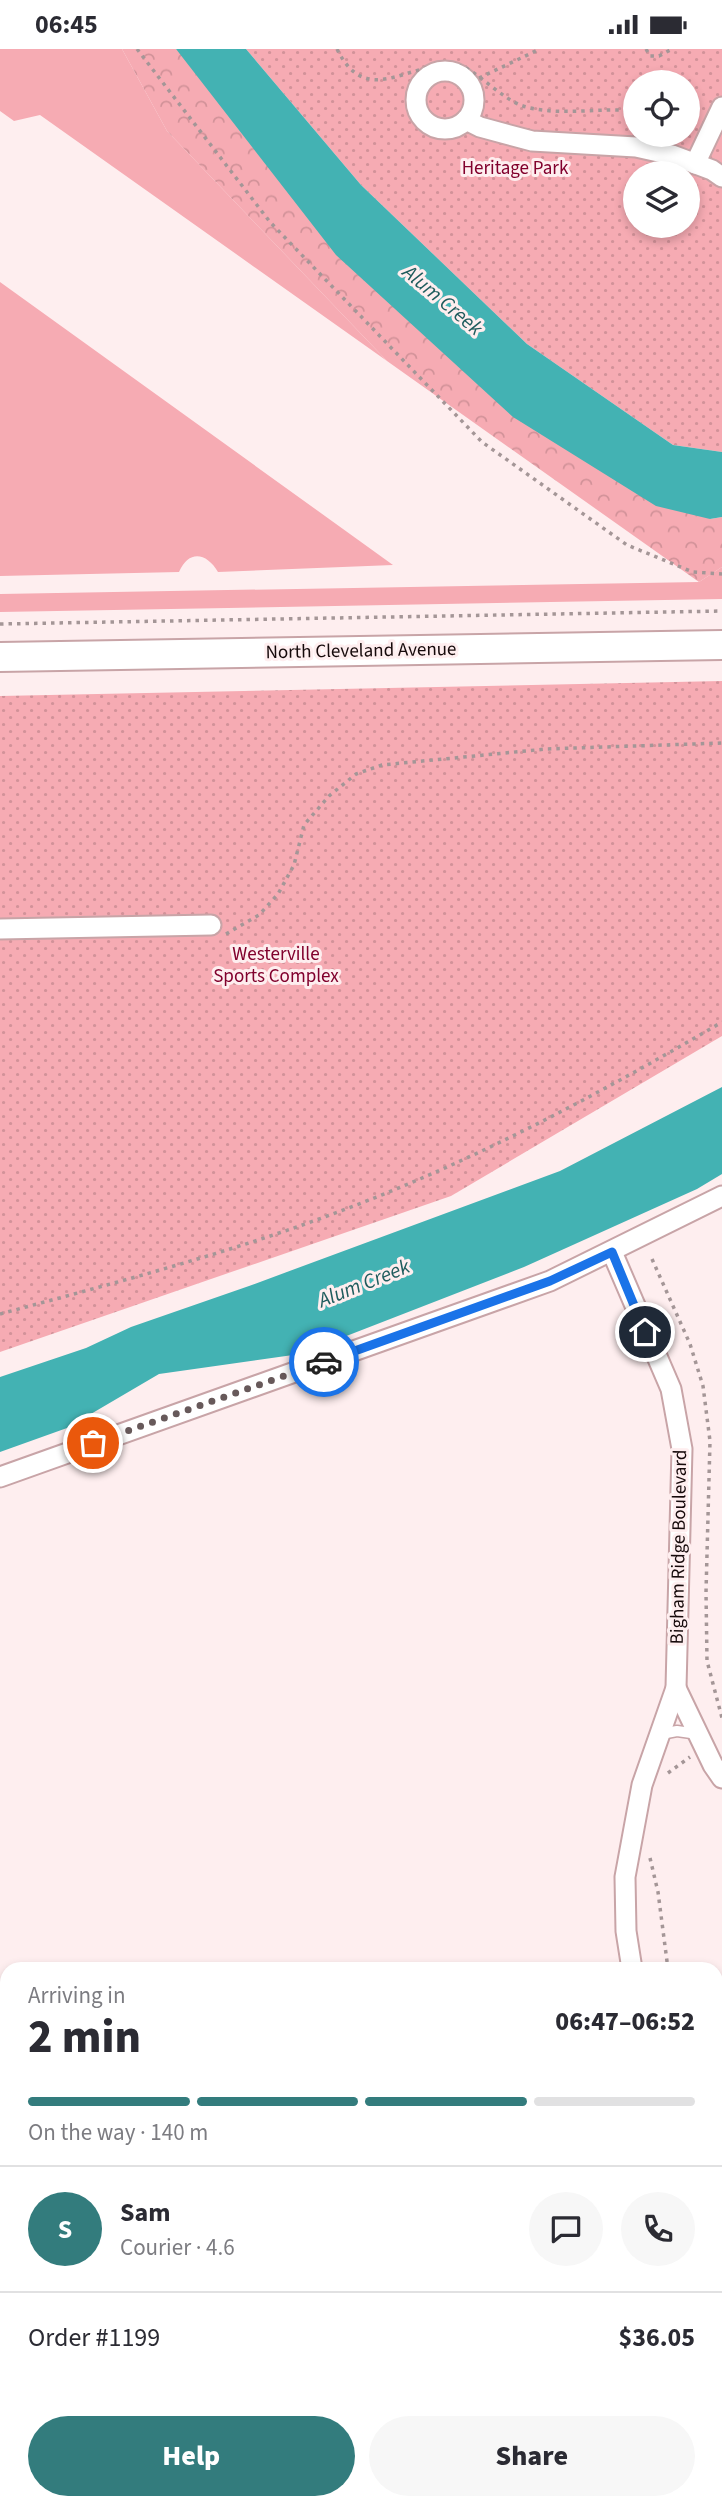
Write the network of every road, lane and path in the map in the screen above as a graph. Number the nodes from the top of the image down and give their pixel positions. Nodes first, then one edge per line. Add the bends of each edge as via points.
1 (137, 49) edge
2 (337, 49) edge
3 (540, 49) edge
4 (646, 49) edge
5 (672, 49) edge
6 (479, 78) junction
7 (722, 107) edge
8 (623, 111) edge
9 (466, 120) dead end
10 (687, 161) edge
11 (696, 161) edge
12 (700, 166) edge
13 (722, 177) edge
14 (722, 574) edge
15 (722, 611) edge
16 (0, 624) edge
17 (722, 645) edge
18 (0, 657) edge
19 (722, 744) edge
20 (0, 929) edge
21 (215, 931) joint
22 (722, 1022) edge
23 (722, 1196) edge
24 (612, 1252) junction
25 (0, 1314) edge
26 (0, 1476) edge
27 (676, 1688) junction
28 (698, 1734) junction
29 (660, 1735) junction
30 (687, 1759) dead end
31 (666, 1777) dead end
32 (722, 1778) edge
33 (650, 1849) dead end
34 (631, 1962) edge
35 (667, 1962) edge

1 - 14 path via 270,222 482,442 627,545 693,572
2 - 6 path via 344,64 362,79 383,79 438,64 463,67
3 - 6 path
4 - 5 path via 650,56 659,56
6 - 8 path via 521,106
7 - 11 street
9 - 10 street via 532,141 636,147
12 - 13 street
15 - 16 path
17 - 18 main road, North Cleveland Avenue
19 - 21 path via 546,749 382,765 356,774 304,825 294,865 260,915 231,933
20 - 21 street
22 - 25 path via 542,1122 363,1203 198,1260
23 - 24 street
24 - 26 street via 538,1285
24 - 27 street, Bigham Ridge Boulevard via 671,1389 682,1449
27 - 28 street, Bigham Ridge Boulevard
27 - 29 street, Bigham Ridge Boulevard
28 - 29 lane via 677,1731
28 - 32 street, Bigham Ridge Boulevard
29 - 34 street, Bigham Ridge Boulevard via 642,1785 625,1877
30 - 31 path
33 - 35 path

